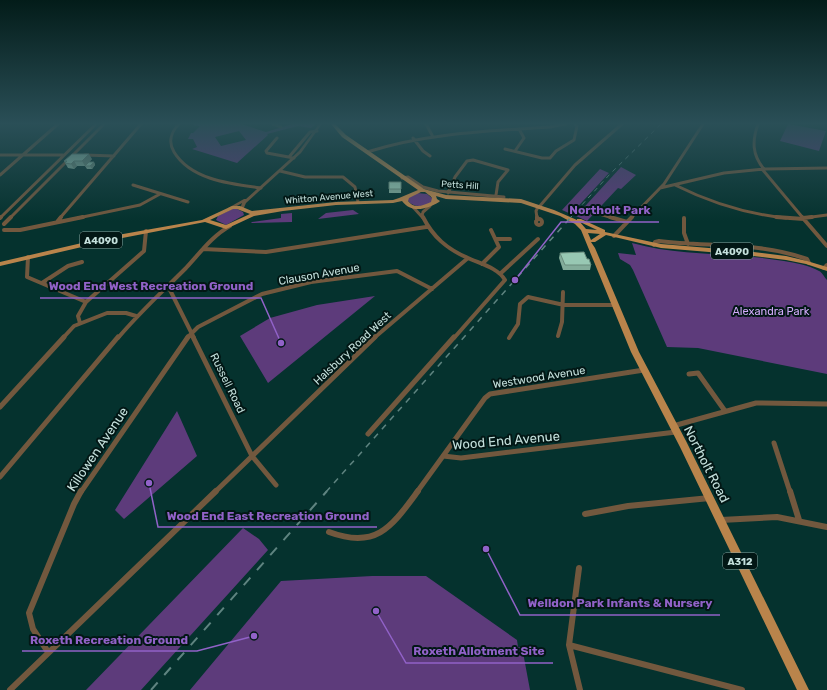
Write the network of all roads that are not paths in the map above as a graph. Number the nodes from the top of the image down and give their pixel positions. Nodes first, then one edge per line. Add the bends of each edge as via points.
1 (22, 156) edge
2 (63, 156) edge
3 (72, 156) edge
4 (114, 156) edge
5 (177, 156) edge
6 (282, 156) edge
7 (373, 156) edge
8 (536, 156) edge
9 (552, 156) edge
10 (585, 156) edge
11 (681, 156) edge
12 (756, 156) edge
13 (291, 158) joint
14 (827, 168) edge
15 (763, 169) junction
16 (280, 171) junction
17 (0, 175) edge
18 (402, 178) junction
19 (668, 178) junction
20 (677, 184) junction
21 (133, 185) dead end
22 (413, 186) junction
23 (261, 188) junction
24 (660, 188) junction
25 (427, 192) junction
26 (448, 193) junction
27 (160, 194) junction
28 (252, 195) junction
29 (408, 195) junction
30 (496, 195) junction
31 (456, 197) junction
32 (504, 197) dead end
33 (393, 201) junction
34 (188, 202) dead end
35 (358, 202) junction
36 (432, 204) junction
37 (412, 207) junction
38 (537, 207) junction
39 (229, 209) junction
40 (245, 213) junction
41 (596, 213) dead end
42 (827, 215) edge
43 (422, 216) junction
44 (564, 216) junction
45 (0, 218) edge
46 (684, 218) dead end
47 (804, 218) junction
48 (538, 220) dead end
49 (579, 220) junction
50 (217, 221) junction
51 (57, 222) junction
52 (627, 222) junction
53 (2, 224) edge
54 (231, 225) junction
55 (426, 227) junction
56 (491, 230) dead end
57 (146, 231) junction
58 (2, 232) edge
59 (587, 232) junction
60 (218, 233) junction
61 (604, 233) junction
62 (512, 234) dead end
63 (620, 235) junction
64 (538, 238) dead end
65 (496, 239) junction
66 (593, 244) junction
67 (688, 244) junction
68 (654, 245) junction
69 (827, 246) edge
70 (203, 249) junction
71 (28, 257) junction
72 (468, 258) junction
73 (82, 262) dead end
74 (809, 263) junction
75 (0, 264) edge
76 (482, 264) junction
77 (826, 267) edge
78 (502, 274) junction
79 (42, 283) junction
80 (166, 287) junction
81 (432, 289) junction
82 (563, 292) dead end
83 (86, 302) junction
84 (564, 305) junction
85 (616, 305) junction
86 (136, 316) junction
87 (80, 323) junction
88 (192, 333) junction
89 (558, 336) dead end
90 (509, 338) dead end
91 (644, 370) junction
92 (689, 374) dead end
93 (827, 404) edge
94 (0, 407) edge
95 (725, 411) junction
96 (675, 429) junction
97 (368, 434) dead end
98 (774, 443) dead end
99 (252, 456) junction
100 (443, 456) junction
101 (0, 476) edge
102 (276, 485) dead end
103 (710, 498) junction
104 (584, 514) dead end
105 (721, 520) junction
106 (799, 520) junction
107 (827, 527) edge
108 (329, 532) dead end
109 (579, 568) dead end
110 (569, 645) junction
111 (48, 652) junction
112 (10, 690) edge
113 (580, 690) edge
114 (742, 690) edge
115 (803, 690) edge

1 - 17 street
2 - 45 street
3 - 53 street
4 - 51 street
5 - 23 street via 189,169 204,176
6 - 13 street
7 - 18 main road, Petts Hill
8 - 9 street
10 - 38 street
11 - 19 street
12 - 15 street
13 - 16 street
14 - 15 street
15 - 20 street via 722,174
15 - 47 street
16 - 23 street
16 - 35 street via 305,177 343,177 355,187
18 - 22 main road, Petts Hill
18 - 26 street, Petts Hill via 408,176 429,189
19 - 20 street
19 - 24 street
20 - 24 street
20 - 47 street via 709,200 746,213
21 - 27 street
22 - 25 main road, Petts Hill
22 - 29 main road via 414,189
23 - 28 street
24 - 52 street
25 - 29 main road, Whitton Avenue West
25 - 31 main road, Petts Hill
25 - 36 main road via 434,198
26 - 30 street, Petts Hill
26 - 30 street via 454,177 467,161 473,160 508,170 498,182
27 - 34 street
27 - 51 street via 140,205
28 - 39 street
28 - 40 street via 243,204
29 - 33 main road, Whitton Avenue West
29 - 37 main road via 406,202
30 - 32 street, Petts Hill
31 - 36 main road, Petts Hill
31 - 38 main road, Petts Hill via 518,202
33 - 35 main road, Whitton Avenue West
33 - 37 main road, Whitton Avenue West
35 - 40 main road, Whitton Avenue West
36 - 37 main road, Petts Hill via 422,208
36 - 43 street
37 - 43 street via 420,211
38 - 44 main road, Petts Hill
38 - 48 street
39 - 40 main road via 235,207
39 - 50 main road via 221,213
40 - 54 main road, Whitton Avenue West
41 - 52 street
42 - 47 street
43 - 55 street
44 - 49 main road
44 - 59 main road
46 - 67 street via 684,233
47 - 69 street
49 - 59 main road, Northolt Road / A312 via 586,225
49 - 61 main road
50 - 54 main road via 226,227
50 - 57 main road, A4090
50 - 60 street via 221,229
51 - 58 street
52 - 63 street
53 - 58 street via 6,226
54 - 60 street
55 - 70 street via 266,252
55 - 72 street via 447,248
56 - 65 street
57 - 71 main road, A4090
57 - 83 street via 144,251
59 - 61 main road, A4090
59 - 66 main road, Northolt Road / A312
60 - 70 street
61 - 63 main road, A4090
61 - 66 main road
62 - 65 street via 509,241
63 - 68 main road, A4090
64 - 78 street
65 - 76 street via 499,247
66 - 85 main road, Northolt Road / A312
67 - 68 street via 656,241
67 - 74 street via 766,250 804,258
68 - 74 main road, A4090 via 750,252
70 - 80 street
71 - 75 main road, A4090
71 - 79 street via 26,274
72 - 76 street
72 - 81 street, Halsbury Road West
73 - 79 street via 68,266
74 - 77 main road, A4090
76 - 78 street
78 - 97 street via 505,280 499,288
79 - 83 street
80 - 86 street
80 - 88 street, Russell Road via 169,288
81 - 88 street, Clauson Avenue via 397,271 310,282 262,294
81 - 99 street, Halsbury Road West via 378,334
82 - 84 street
83 - 87 street via 78,316
84 - 85 street
84 - 89 street
84 - 90 street via 528,297 520,304 518,324
85 - 91 main road, Northolt Road / A312
86 - 87 street via 114,312
86 - 101 street
87 - 94 street via 68,330
88 - 99 street, Russell Road
88 - 111 street, Killowen Avenue via 87,481 74,504 29,613 33,630
91 - 96 main road, Northolt Road / A312
91 - 100 street, Westwood Avenue via 490,394
92 - 95 street via 698,373
93 - 95 street, Wood End Avenue via 756,403
95 - 96 street, Wood End Avenue
96 - 100 street, Wood End Avenue via 461,458
96 - 103 main road, Northolt Road / A312
98 - 106 street
99 - 102 street, Russell Road
99 - 111 street, Halsbury Road West
100 - 108 street, Wood End Avenue via 396,521 387,529 373,536 356,539 340,537
103 - 104 street via 634,505
103 - 105 main road, Northolt Road / A312
105 - 106 street via 777,516
105 - 115 main road, Northolt Road / A312
106 - 107 street
109 - 110 street
110 - 113 street
110 - 114 street
111 - 112 street, Halsbury Road West

